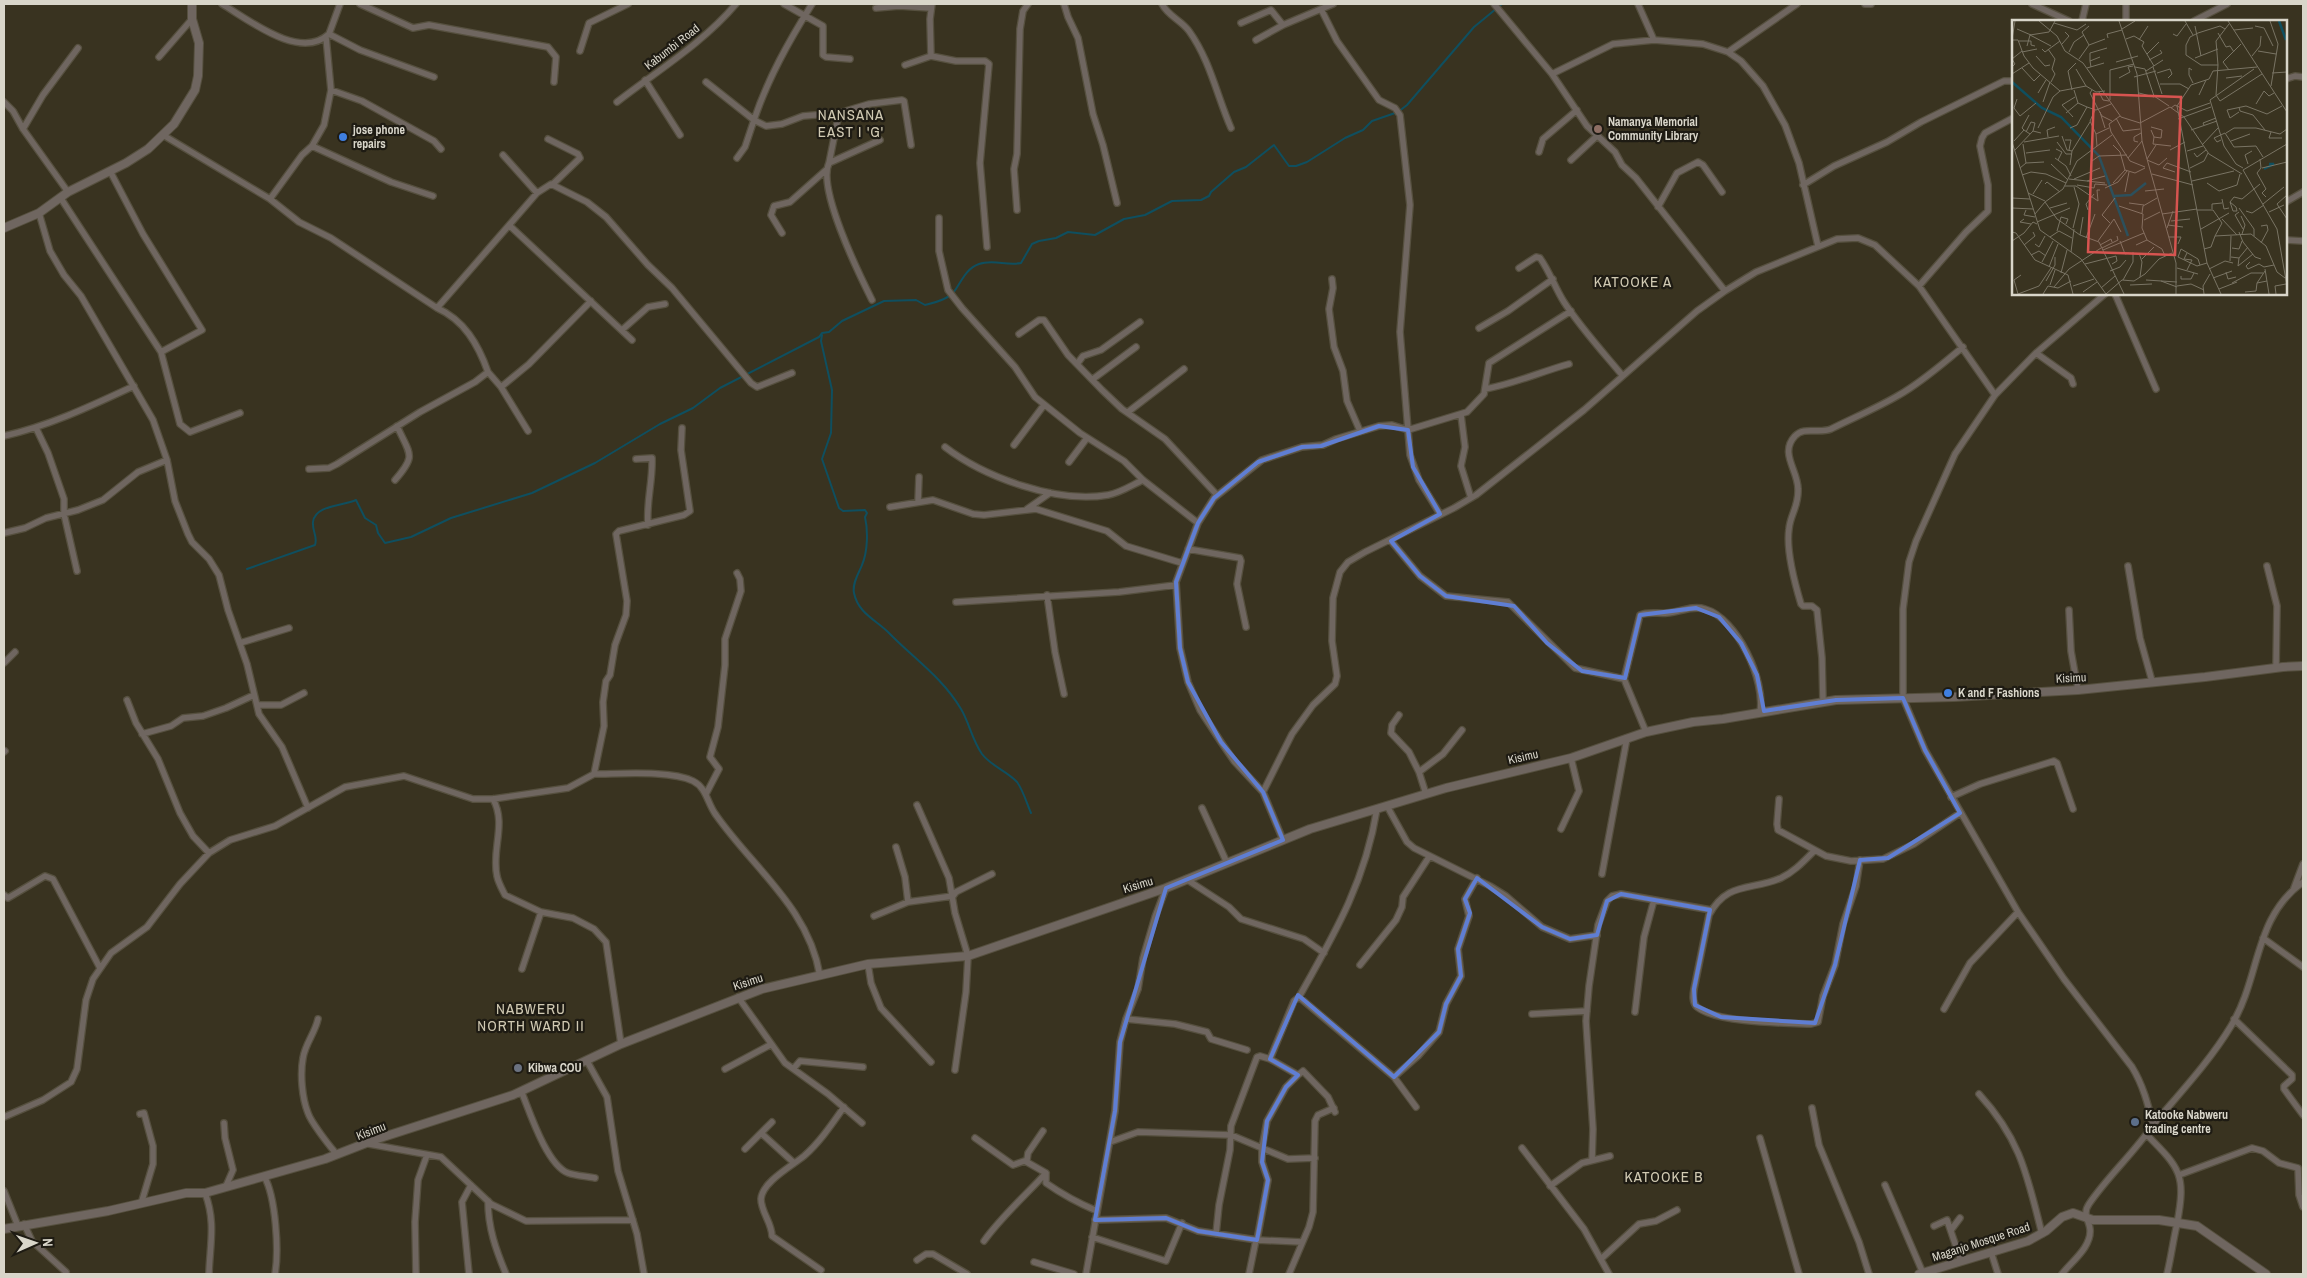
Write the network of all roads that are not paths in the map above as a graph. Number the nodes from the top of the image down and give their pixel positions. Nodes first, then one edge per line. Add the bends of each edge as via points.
1 (192, 4) edge
2 (222, 4) edge
3 (340, 4) edge
4 (360, 4) edge
5 (628, 4) edge
6 (736, 4) edge
7 (784, 4) edge
8 (812, 4) edge
9 (1028, 4) edge
10 (1064, 4) edge
11 (1162, 4) edge
12 (1333, 4) edge
13 (1495, 4) edge
14 (1638, 4) edge
15 (1798, 4) edge
16 (1865, 4) edge
17 (1870, 4) edge
18 (2032, 4) edge
19 (2086, 4) edge
20 (2126, 4) edge
21 (2227, 4) edge
22 (932, 6) edge
23 (876, 8) dead end
24 (1321, 9) junction
25 (805, 15) junction
26 (192, 19) junction
27 (2066, 20) edge
28 (2082, 20) edge
29 (2126, 20) edge
30 (2196, 20) edge
31 (1241, 23) dead end
32 (1283, 25) junction
33 (328, 35) junction
34 (1256, 40) dead end
35 (1654, 40) junction
36 (78, 48) dead end
37 (580, 51) dead end
38 (1728, 52) junction
39 (931, 56) junction
40 (159, 57) dead end
41 (850, 59) dead end
42 (905, 65) dead end
43 (1552, 74) junction
44 (434, 77) dead end
45 (2303, 77) edge
46 (2287, 79) edge
47 (645, 80) junction
48 (2012, 81) edge
49 (554, 82) dead end
50 (706, 82) dead end
51 (331, 90) junction
52 (4, 102) edge
53 (617, 102) dead end
54 (1577, 110) junction
55 (839, 113) junction
56 (2012, 119) edge
57 (754, 120) junction
58 (1231, 128) dead end
59 (23, 129) junction
60 (163, 135) junction
61 (680, 135) dead end
62 (1598, 135) junction
63 (548, 139) dead end
64 (880, 140) dead end
65 (911, 145) dead end
66 (312, 146) junction
67 (441, 149) dead end
68 (1539, 152) dead end
69 (503, 155) dead end
70 (737, 158) dead end
71 (1571, 160) dead end
72 (830, 163) junction
73 (826, 170) junction
74 (110, 171) junction
75 (553, 184) junction
76 (1803, 185) junction
77 (68, 192) junction
78 (1722, 192) dead end
79 (2303, 192) edge
80 (537, 193) junction
81 (433, 196) dead end
82 (60, 197) junction
83 (270, 199) junction
84 (2287, 201) edge
85 (1117, 203) dead end
86 (1658, 206) junction
87 (1017, 210) dead end
88 (39, 213) junction
89 (939, 218) dead end
90 (510, 226) junction
91 (4, 228) edge
92 (782, 233) dead end
93 (2287, 240) edge
94 (2303, 240) edge
95 (1818, 246) junction
96 (987, 247) dead end
97 (1518, 268) dead end
98 (1332, 279) dead end
99 (1553, 279) junction
100 (1919, 286) junction
101 (1725, 291) junction
102 (2104, 295) edge
103 (2115, 295) edge
104 (872, 300) dead end
105 (591, 301) junction
106 (664, 304) dead end
107 (437, 308) junction
108 (1571, 311) junction
109 (1140, 322) dead end
110 (1479, 328) dead end
111 (622, 330) junction
112 (1019, 334) dead end
113 (632, 340) dead end
114 (1136, 347) dead end
115 (1963, 347) junction
116 (161, 352) junction
117 (2036, 352) junction
118 (1076, 364) junction
119 (1569, 364) dead end
120 (1184, 369) dead end
121 (488, 372) junction
122 (792, 373) dead end
123 (1622, 375) junction
124 (1093, 379) junction
125 (2073, 384) dead end
126 (134, 386) junction
127 (502, 387) junction
128 (1485, 389) junction
129 (2156, 389) dead end
130 (1995, 395) junction
131 (1044, 405) junction
132 (1128, 412) junction
133 (240, 413) dead end
134 (1461, 414) junction
135 (397, 426) junction
136 (36, 428) junction
137 (682, 428) dead end
138 (1408, 430) junction
139 (528, 431) dead end
140 (1360, 431) junction
141 (4, 436) edge
142 (1087, 438) junction
143 (1014, 445) dead end
144 (945, 447) dead end
145 (636, 459) dead end
146 (167, 460) junction
147 (1069, 462) dead end
148 (309, 470) dead end
149 (920, 477) dead end
150 (394, 480) dead end
151 (1143, 480) junction
152 (1050, 494) junction
153 (1217, 495) junction
154 (1471, 498) junction
155 (918, 502) junction
156 (890, 507) dead end
157 (1024, 510) junction
158 (64, 514) junction
159 (1440, 514) junction
160 (1198, 524) junction
161 (648, 525) junction
162 (4, 533) edge
163 (1391, 540) junction
164 (1188, 550) junction
165 (1182, 563) junction
166 (2128, 566) dead end
167 (2267, 566) dead end
168 (77, 571) dead end
169 (737, 573) dead end
170 (1176, 585) junction
171 (1047, 595) junction
172 (956, 602) dead end
173 (2068, 610) dead end
174 (1246, 627) dead end
175 (289, 628) dead end
176 (240, 643) junction
177 (15, 652) dead end
178 (4, 662) edge
179 (2303, 666) edge
180 (2276, 668) junction
181 (1624, 679) junction
182 (2152, 681) junction
183 (2078, 690) junction
184 (304, 693) dead end
185 (1064, 694) dead end
186 (254, 695) junction
187 (1903, 698) junction
188 (127, 700) dead end
189 (1823, 701) junction
190 (257, 705) junction
191 (1760, 712) junction
192 (1398, 715) dead end
193 (1462, 730) dead end
194 (1646, 732) junction
195 (142, 734) junction
196 (1627, 738) junction
197 (1571, 758) junction
198 (1419, 772) junction
199 (594, 774) junction
200 (1263, 792) junction
201 (706, 794) junction
202 (1426, 794) junction
203 (1951, 796) junction
204 (493, 799) junction
205 (1779, 799) dead end
206 (917, 805) dead end
207 (1387, 806) junction
208 (308, 808) junction
209 (1202, 808) dead end
210 (1377, 809) junction
211 (2073, 809) dead end
212 (1960, 813) junction
213 (1561, 829) dead end
214 (1283, 840) junction
215 (896, 847) dead end
216 (1814, 850) junction
217 (209, 853) junction
218 (1429, 856) junction
219 (1860, 860) junction
220 (1227, 864) junction
221 (2303, 864) edge
222 (992, 874) dead end
223 (1602, 874) dead end
224 (1477, 878) junction
225 (1186, 879) junction
226 (2303, 882) edge
227 (1166, 888) junction
228 (2293, 889) junction
229 (4, 895) edge
230 (953, 896) junction
231 (1654, 900) junction
232 (908, 902) junction
233 (1711, 910) junction
234 (541, 912) junction
235 (2018, 912) junction
236 (874, 916) dead end
237 (1596, 935) junction
238 (2263, 938) junction
239 (1324, 953) junction
240 (968, 956) junction
241 (868, 964) junction
242 (1360, 965) dead end
243 (2303, 967) edge
244 (100, 968) junction
245 (522, 969) dead end
246 (820, 976) junction
247 (738, 997) junction
248 (1299, 997) junction
249 (1944, 1009) dead end
250 (1587, 1011) junction
251 (1635, 1012) dead end
252 (1532, 1014) dead end
253 (318, 1018) dead end
254 (1126, 1019) junction
255 (2234, 1019) junction
256 (621, 1044) junction
257 (770, 1045) junction
258 (1247, 1050) dead end
259 (1270, 1059) junction
260 (587, 1061) junction
261 (931, 1062) dead end
262 (863, 1067) dead end
263 (794, 1068) junction
264 (725, 1069) dead end
265 (956, 1070) dead end
266 (1298, 1075) junction
267 (1394, 1077) junction
268 (1979, 1094) dead end
269 (513, 1095) junction
270 (844, 1107) junction
271 (1416, 1107) dead end
272 (1812, 1108) dead end
273 (140, 1114) dead end
274 (2303, 1115) edge
275 (4, 1117) edge
276 (772, 1122) dead end
277 (224, 1123) dead end
278 (862, 1123) dead end
279 (2153, 1126) junction
280 (1043, 1131) dead end
281 (761, 1133) junction
282 (2147, 1134) junction
283 (1230, 1135) junction
284 (975, 1138) dead end
285 (1760, 1138) dead end
286 (1110, 1142) junction
287 (364, 1144) junction
288 (1262, 1148) junction
289 (1522, 1148) dead end
290 (745, 1150) dead end
291 (427, 1154) junction
292 (334, 1155) junction
293 (1610, 1156) dead end
294 (1315, 1158) junction
295 (1592, 1160) junction
296 (1025, 1161) junction
297 (794, 1162) junction
298 (1046, 1173) junction
299 (2179, 1175) junction
300 (264, 1176) junction
301 (595, 1178) dead end
302 (471, 1185) junction
303 (1885, 1185) dead end
304 (226, 1186) junction
305 (1550, 1186) junction
306 (4, 1191) edge
307 (205, 1193) junction
308 (488, 1201) junction
309 (141, 1204) junction
310 (2303, 1207) edge
311 (1677, 1210) dead end
312 (1097, 1211) junction
313 (1960, 1218) dead end
314 (2086, 1219) junction
315 (633, 1220) junction
316 (1095, 1220) junction
317 (2177, 1222) junction
318 (1182, 1223) junction
319 (21, 1225) junction
320 (1934, 1226) dead end
321 (4, 1229) edge
322 (1951, 1230) junction
323 (1216, 1234) junction
324 (2042, 1234) junction
325 (1092, 1237) junction
326 (1256, 1240) junction
327 (984, 1241) dead end
328 (1302, 1242) junction
329 (1991, 1252) junction
330 (1601, 1259) junction
331 (917, 1260) dead end
332 (1961, 1261) junction
333 (1034, 1262) dead end
334 (820, 1270) dead end
335 (66, 1272) dead end
336 (209, 1273) dead end
337 (275, 1274) edge
338 (416, 1274) edge
339 (469, 1274) edge
340 (506, 1274) edge
341 (644, 1274) edge
342 (967, 1274) edge
343 (1074, 1274) edge
344 (1086, 1274) edge
345 (1249, 1274) edge
346 (1289, 1274) edge
347 (1609, 1274) edge
348 (1799, 1274) edge
349 (1869, 1274) edge
350 (1921, 1274) edge
351 (1998, 1274) edge
352 (2062, 1274) edge
353 (2167, 1274) edge
354 (2266, 1274) edge

1 - 26 street
2 - 33 street via 297,44 314,42
3 - 33 street
4 - 49 street via 413,28 429,25 548,47 556,57
5 - 37 street via 588,23
6 - 47 street, Kabumbi Road via 697,41
7 - 25 street
8 - 25 street
9 - 87 street via 1023,9 1020,29 1014,170
10 - 85 street via 1078,38 1093,114
11 - 58 street via 1166,12 1189,30 1202,51
12 - 24 street
13 - 43 street
14 - 35 street
15 - 38 street
16 - 17 street
18 - 27 street
19 - 28 street
20 - 29 street
21 - 30 street
22 - 23 street
22 - 39 street
24 - 32 street
24 - 138 street via 1337,41 1379,100 1395,108 1400,116 1410,204 1400,332
25 - 41 street via 823,26 823,55
25 - 57 street via 770,79
26 - 40 street
26 - 60 street via 199,43 198,76 188,102
31 - 32 street via 1271,10
32 - 34 street
33 - 44 street
33 - 51 street
35 - 38 street via 1703,44
35 - 43 street via 1613,44
36 - 59 street via 43,95
38 - 76 street via 1749,69 1775,104 1799,163
39 - 42 street
39 - 96 street via 961,62 985,61 988,64 980,163
43 - 54 street
45 - 46 street
47 - 53 street, Kabumbi Road
47 - 61 street
48 - 76 street via 2004,81 1921,122
50 - 57 street
51 - 66 street via 324,125
51 - 67 street via 379,110 434,141
52 - 59 street
54 - 62 street via 1587,126
54 - 68 street via 1543,139
55 - 57 street via 803,116 766,126
55 - 65 street via 869,104 904,101
55 - 72 street
56 - 100 street via 1982,138 1980,146 1988,186 1988,211
57 - 70 street
59 - 77 street
60 - 74 street via 148,149
60 - 83 street
62 - 71 street
62 - 86 street
63 - 75 street via 580,158
64 - 72 street
66 - 81 street via 391,182
66 - 83 street
69 - 80 street
72 - 73 street
73 - 92 street via 790,202 774,206 772,215
73 - 104 street via 828,189 853,264
74 - 77 street
74 - 116 street via 143,234 202,330
75 - 80 street
75 - 122 street via 588,202 606,217 757,387
76 - 95 street
77 - 82 street
78 - 86 street via 1698,162 1677,173
79 - 84 street
80 - 90 street
82 - 88 street
82 - 116 street
83 - 107 street via 299,222 332,238
86 - 101 street
88 - 91 street
88 - 126 street via 50,251 81,296
89 - 131 street via 939,251 948,290
90 - 105 street
90 - 107 street
93 - 94 street
95 - 100 street via 1838,239 1858,238 1875,245
95 - 101 street via 1756,272
97 - 99 street via 1538,257
98 - 140 street via 1334,288 1329,309 1334,346 1343,371 1347,401
99 - 108 street
99 - 110 street
100 - 115 street
101 - 123 street
102 - 117 street
103 - 129 street
105 - 111 street
105 - 127 street
106 - 111 street via 648,307
107 - 121 street via 463,324
108 - 123 street
108 - 128 street via 1489,363
109 - 118 street via 1101,350 1083,356
111 - 113 street
112 - 118 street via 1042,318
114 - 124 street
115 - 130 street
115 - 189 street via 1898,396 1827,430 1802,431 1788,446 1798,488 1789,542 1801,604 1817,610
116 - 133 street via 180,424 190,432
117 - 125 street via 2072,378
117 - 130 street
118 - 124 street
119 - 128 street via 1509,385
120 - 132 street
121 - 127 street
121 - 135 street
123 - 154 street via 1557,432
124 - 132 street
126 - 136 street
126 - 146 street via 153,420
127 - 139 street
128 - 134 street via 1479,402
130 - 187 street via 1955,454 1909,562 1903,609
131 - 142 street
131 - 143 street
132 - 153 street via 1165,439
134 - 138 street
134 - 154 street via 1464,447 1461,466
135 - 148 street via 337,464
135 - 150 street via 410,455 408,464
136 - 141 street
136 - 158 street via 60,488
137 - 161 street via 681,450 690,511
138 - 140 street via 1385,426
138 - 159 street via 1412,467
140 - 153 street via 1324,445 1302,447 1262,460
142 - 147 street
142 - 151 street via 1124,461
144 - 152 street via 984,471
145 - 161 street via 652,458
146 - 158 street via 138,472 102,500
146 - 176 street via 180,514 192,542 219,575
149 - 155 street
151 - 152 street via 1109,495
151 - 160 street
152 - 157 street
153 - 160 street
154 - 159 street
155 - 156 street
155 - 157 street via 938,502 978,514
157 - 165 street via 1036,509 1107,531 1126,546
158 - 162 street
158 - 168 street
159 - 163 street
160 - 164 street
161 - 199 street via 616,534 627,601 626,615 606,681 604,726
163 - 181 street via 1420,576 1446,596 1508,602 1575,668
163 - 200 street via 1356,557 1340,572 1334,587 1331,623 1337,676 1335,684 1292,734
164 - 165 street
164 - 174 street via 1240,558 1237,584
165 - 170 street
166 - 182 street via 2140,638
167 - 180 street via 2277,606
169 - 201 street via 741,591 725,640 716,736 710,757 719,767
170 - 171 street
170 - 200 street via 1180,648 1188,682 1200,710 1221,742
171 - 172 street
171 - 185 street
173 - 183 street
175 - 176 street
176 - 186 street
177 - 178 street
179 - 180 street, Kisimu
180 - 182 street, Kisimu
181 - 191 street via 1640,615 1706,609 1720,617 1750,656 1762,702
181 - 194 street
182 - 183 street, Kisimu
183 - 187 street, Kisimu
184 - 190 street via 281,705
186 - 190 street
186 - 195 street via 226,708 184,718 171,726
187 - 189 street, Kisimu
187 - 203 street via 1925,750
188 - 195 street
189 - 191 street, Kisimu
190 - 208 street via 265,725 282,748
191 - 194 street, Kisimu
192 - 198 street via 1391,733 1409,752
193 - 198 street via 1444,754
194 - 196 street, Kisimu
195 - 217 street via 158,758 193,836
196 - 197 street, Kisimu
196 - 223 street
197 - 202 street, Kisimu
197 - 213 street via 1579,791
198 - 202 street
199 - 201 street via 657,774 691,780
199 - 204 street via 568,788
200 - 214 street
201 - 246 street via 715,814 791,905 810,939
202 - 207 street, Kisimu
203 - 211 street via 2054,761
203 - 212 street
204 - 208 street via 473,799 404,776 345,787
204 - 234 street via 500,829 496,850 497,876 504,894
205 - 216 street via 1778,830
206 - 230 street via 937,848
207 - 210 street, Kisimu
207 - 218 street via 1407,842
208 - 217 street via 275,826 230,840
209 - 220 street
210 - 214 street, Kisimu
210 - 239 street via 1362,872
212 - 219 street via 1888,858
212 - 235 street
214 - 220 street, Kisimu
215 - 232 street
216 - 219 street via 1826,856
216 - 233 street via 1800,866 1784,877 1728,892
217 - 244 street via 180,884 147,928 111,953
218 - 224 street
218 - 242 street via 1403,897 1396,920
219 - 233 street via 1820,1020 1815,1024 1721,1017 1695,1005 1694,989
220 - 225 street, Kisimu
221 - 228 street
222 - 230 street
224 - 237 street via 1506,896 1542,927 1570,939
224 - 267 street via 1465,899 1470,913 1458,949 1461,976 1446,1004 1439,1032
225 - 227 street, Kisimu
225 - 239 street via 1229,907 1241,919 1304,939
226 - 228 street
227 - 240 street, Kisimu
227 - 254 street via 1143,958 1138,989
228 - 238 street via 2274,912
229 - 244 street via 8,898 46,876 53,879
230 - 232 street
230 - 240 street
231 - 233 street
231 - 237 street via 1621,894 1612,896
231 - 251 street via 1644,937
232 - 236 street
234 - 245 street
234 - 256 street via 573,918 594,929 606,942
235 - 249 street via 1970,963
235 - 279 street via 2064,979 2132,1067 2146,1096
237 - 250 street
238 - 243 street
238 - 255 street via 2248,990
239 - 248 street
240 - 241 street, Kisimu
240 - 265 street
241 - 246 street, Kisimu
241 - 261 street via 881,1008
244 - 275 street via 86,1000 77,1069 71,1082 43,1100
246 - 247 street, Kisimu
247 - 256 street, Kisimu
247 - 257 street
248 - 259 street via 1294,1001
248 - 267 street
250 - 252 street
250 - 295 street
253 - 292 street via 302,1058 304,1094 308,1114
254 - 258 street via 1191,1027 1207,1032 1211,1039
254 - 286 street via 1120,1042
255 - 274 street via 2292,1075 2284,1089
255 - 279 street
256 - 260 street, Kisimu
257 - 263 street
257 - 264 street
259 - 266 street
259 - 283 street via 1260,1056 1256,1059
260 - 269 street, Kisimu
260 - 315 street via 607,1097 618,1171
262 - 263 street via 800,1061
263 - 270 street
266 - 288 street via 1286,1087 1267,1121
266 - 294 street via 1304,1071 1315,1081 1335,1110 1318,1115 1315,1121
267 - 271 street
268 - 324 street via 2005,1126 2020,1154
269 - 287 street, Kisimu
269 - 301 street via 522,1093 538,1134 559,1168
270 - 278 street
270 - 297 street via 805,1155
272 - 349 street via 1819,1145
273 - 309 street via 144,1113 153,1146 153,1164
276 - 281 street
277 - 304 street via 233,1170
279 - 282 street
280 - 296 street
281 - 290 street
281 - 297 street
282 - 299 street via 2168,1156
282 - 314 street via 2088,1205
283 - 286 street via 1138,1132
283 - 288 street
283 - 323 street
284 - 296 street via 1013,1165
285 - 348 street
286 - 312 street
287 - 291 street
287 - 292 street, Kisimu
288 - 294 street via 1288,1159
288 - 326 street via 1262,1162 1268,1180
289 - 305 street
291 - 302 street via 441,1157
291 - 338 street via 418,1180
292 - 300 street, Kisimu
293 - 295 street
294 - 328 street via 1313,1212
295 - 305 street via 1575,1167
296 - 298 street
297 - 334 street via 769,1185 762,1196 763,1209 772,1225 772,1236
298 - 312 street via 1046,1183
298 - 327 street
299 - 310 street via 2252,1148 2279,1163 2298,1168 2299,1196
299 - 317 street via 2182,1202
300 - 304 street, Kisimu
300 - 337 street via 273,1200
302 - 308 street
302 - 339 street via 462,1202
303 - 350 street
304 - 307 street, Kisimu
305 - 330 street via 1584,1229
306 - 319 street
307 - 309 street, Kisimu via 186,1193
307 - 336 street via 210,1205 213,1235
308 - 315 street via 526,1221
308 - 340 street via 490,1228
309 - 319 street, Kisimu
311 - 330 street via 1656,1221 1639,1224
312 - 316 street
313 - 322 street
314 - 317 street, Maganjo Mosque Road
314 - 324 street, Maganjo Mosque Road via 2070,1213
314 - 352 street via 2090,1229 2086,1244
315 - 341 street
316 - 318 street via 1163,1217
316 - 325 street
317 - 353 street
317 - 354 street, Maganjo Mosque Road via 2203,1230
318 - 323 street via 1198,1231
318 - 325 street via 1166,1261
319 - 321 street, Kisimu
319 - 335 street via 32,1241
320 - 322 street via 1947,1220
322 - 332 street
323 - 326 street
324 - 329 street, Maganjo Mosque Road
325 - 344 street
326 - 328 street
326 - 345 street
328 - 346 street
329 - 332 street, Maganjo Mosque Road
329 - 351 street
330 - 347 street
331 - 342 street via 933,1254
332 - 350 street, Maganjo Mosque Road
333 - 343 street

